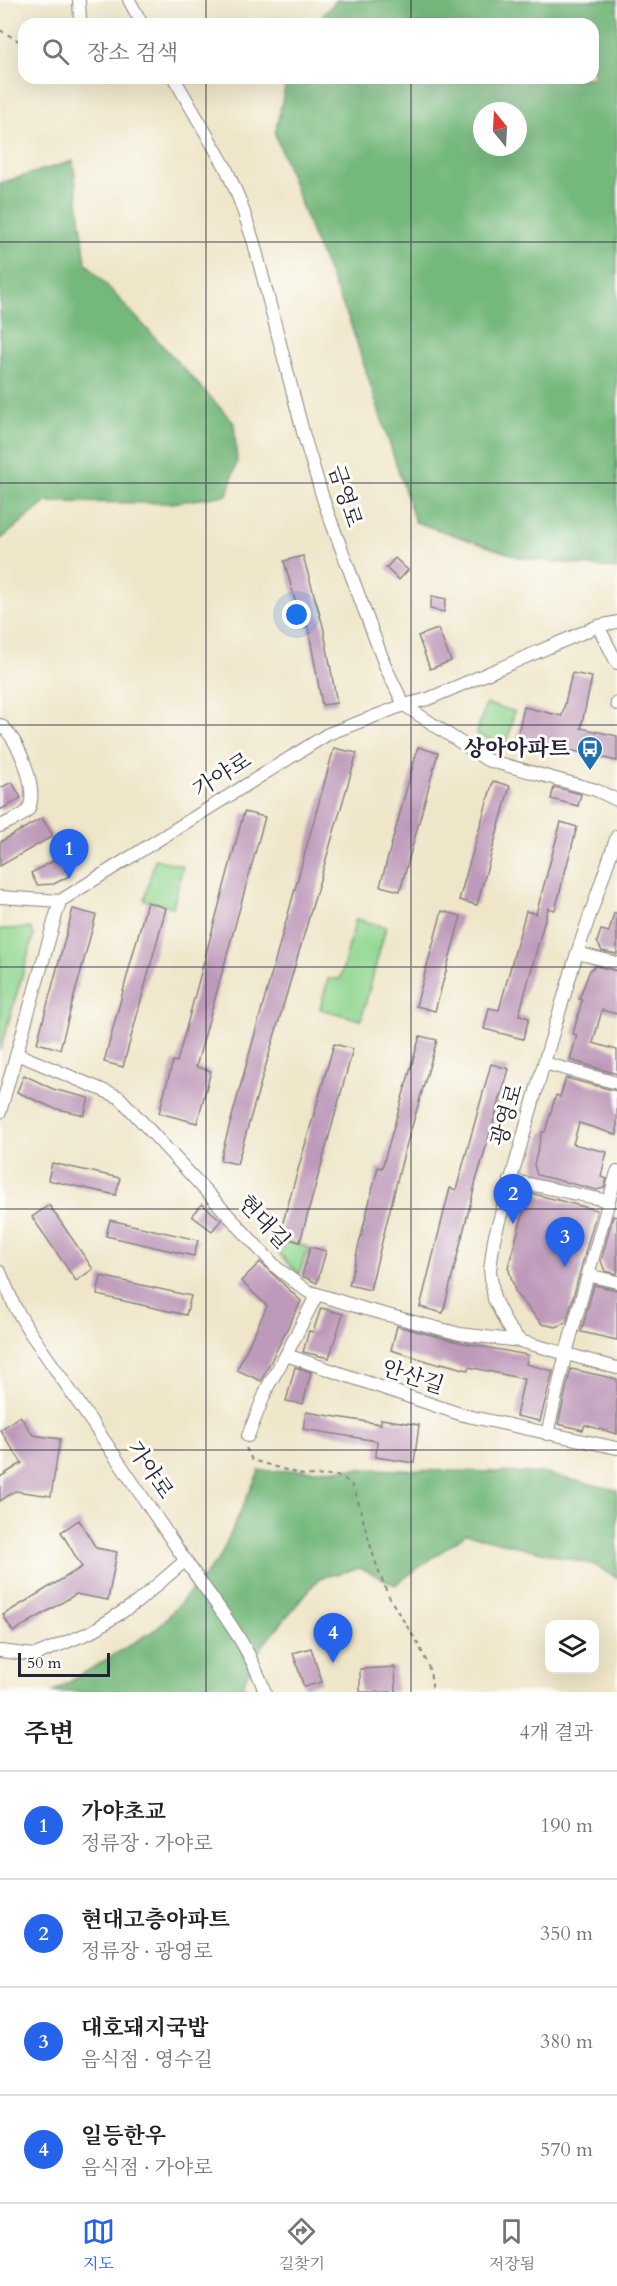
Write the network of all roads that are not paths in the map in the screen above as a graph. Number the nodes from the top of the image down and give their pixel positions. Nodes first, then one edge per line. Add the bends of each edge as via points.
1 (79, 0) edge
2 (129, 0) edge
3 (80, 18) edge
4 (139, 18) edge
5 (177, 84) edge
6 (617, 622) edge
7 (598, 626) junction
8 (617, 663) edge
9 (404, 705) junction
10 (0, 725) edge
11 (617, 800) edge
12 (0, 826) edge
13 (617, 836) edge
14 (0, 897) edge
15 (60, 901) junction
16 (577, 953) junction
17 (617, 963) edge
18 (17, 1054) junction
19 (544, 1063) junction
20 (617, 1083) edge
21 (0, 1112) edge
22 (617, 1172) edge
23 (510, 1180) junction
24 (609, 1201) junction
25 (0, 1272) edge
26 (588, 1275) junction
27 (617, 1282) edge
28 (317, 1294) junction
29 (520, 1341) junction
30 (566, 1353) junction
31 (286, 1355) junction
32 (617, 1368) edge
33 (547, 1434) junction
34 (248, 1436) road end
35 (617, 1448) edge
36 (186, 1560) junction
37 (1, 1650) edge
38 (265, 1692) edge

1 - 3 street
2 - 4 street
5 - 9 street, 금영로 via 226,168 240,201 326,505 386,668
6 - 7 street, 가야로
7 - 8 street
7 - 9 street, 가야로 via 428,699
9 - 11 street via 488,760 597,790
9 - 15 street, 가야로 via 328,734
10 - 12 street via 9,734 26,768 33,797 27,811
13 - 16 street, 광영로
14 - 15 street
15 - 18 street
16 - 17 street
16 - 19 street, 광영로
18 - 21 street
18 - 28 street, 현대길 via 119,1097 277,1268
19 - 20 street
19 - 23 street, 광영로
22 - 24 street
23 - 24 street
23 - 29 street, 광영로 via 490,1270 494,1299
24 - 26 street
25 - 36 street, 가야로 via 29,1331
26 - 27 street
26 - 30 street
28 - 29 street, 현대길 via 460,1334
28 - 31 street
29 - 30 street
30 - 32 street
30 - 33 street
31 - 33 street, 안산길 via 463,1415
31 - 34 street via 268,1386
33 - 35 street, 안산길
36 - 37 street via 136,1603 91,1632 35,1655
36 - 38 street, 가야로 via 234,1626

